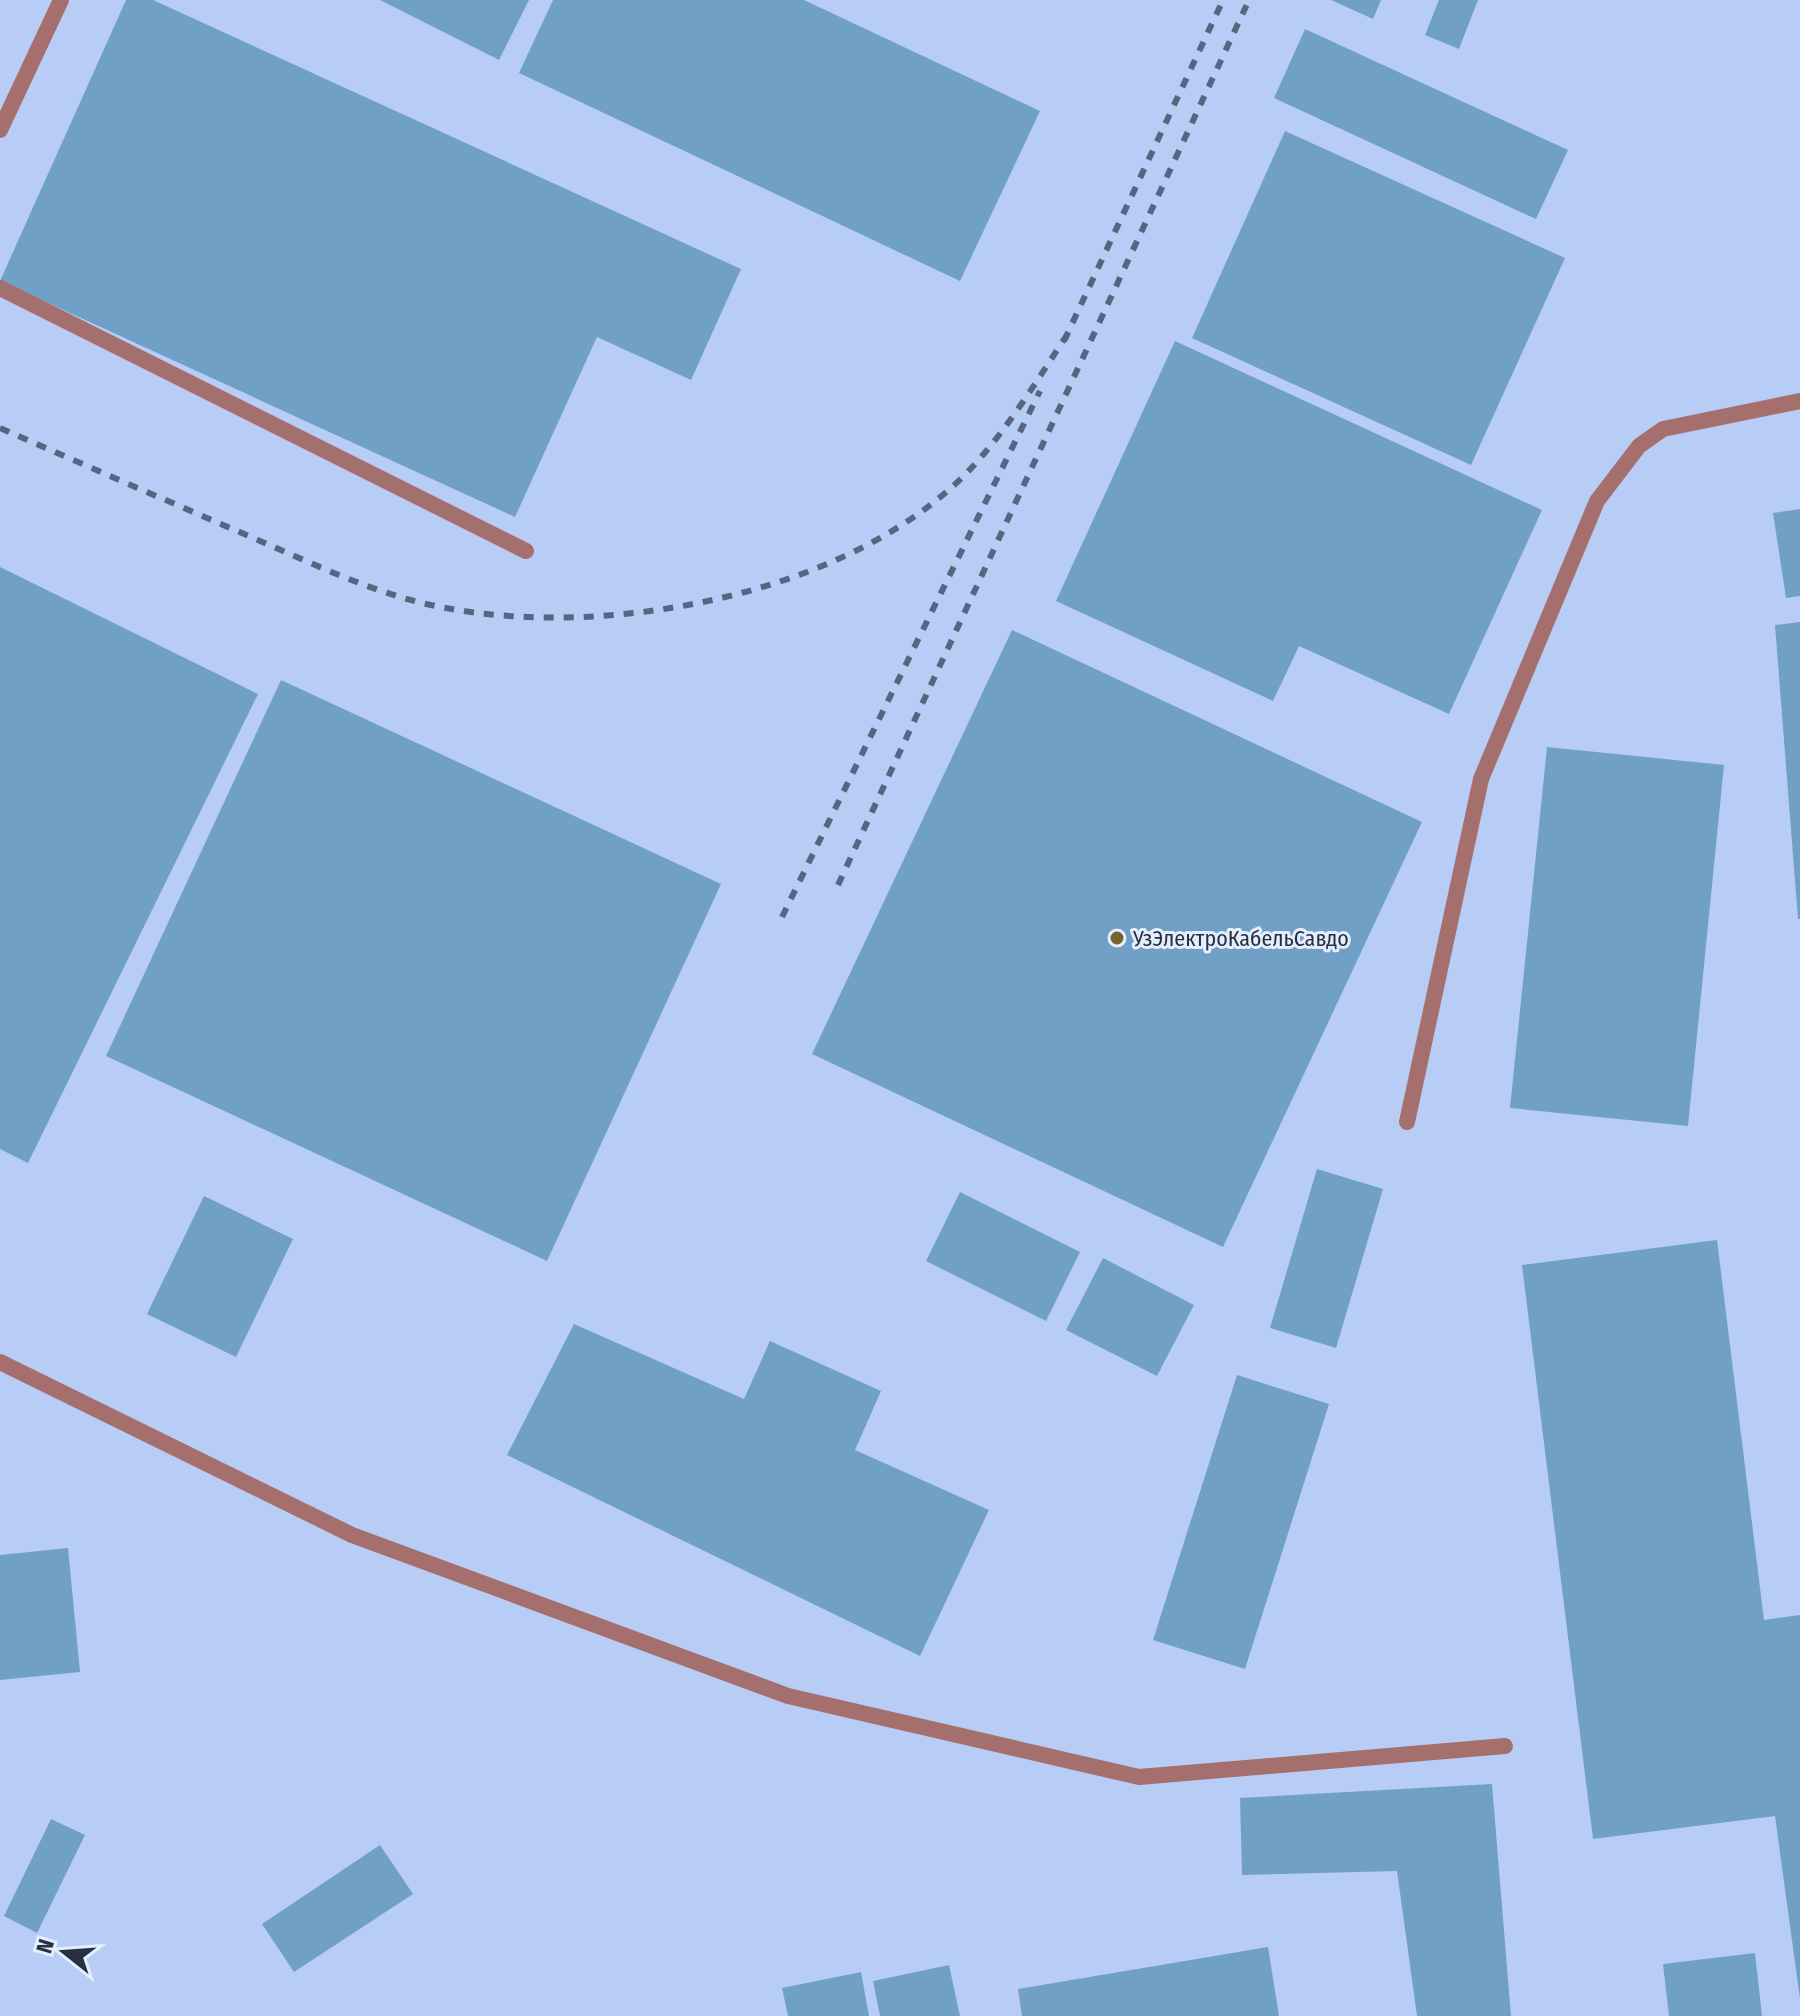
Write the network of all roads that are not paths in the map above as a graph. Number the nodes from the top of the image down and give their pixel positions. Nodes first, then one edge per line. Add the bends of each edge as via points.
1 (61, 0) edge
2 (0, 130) edge
3 (0, 288) edge
4 (1800, 401) edge
5 (526, 551) dead end
6 (1407, 1122) dead end
7 (0, 1362) edge
8 (1505, 1746) dead end

1 - 2 lane
3 - 5 lane
4 - 6 lane via 1663,429 1639,446 1597,501 1481,779
7 - 8 lane via 352,1535 788,1696 1139,1777

